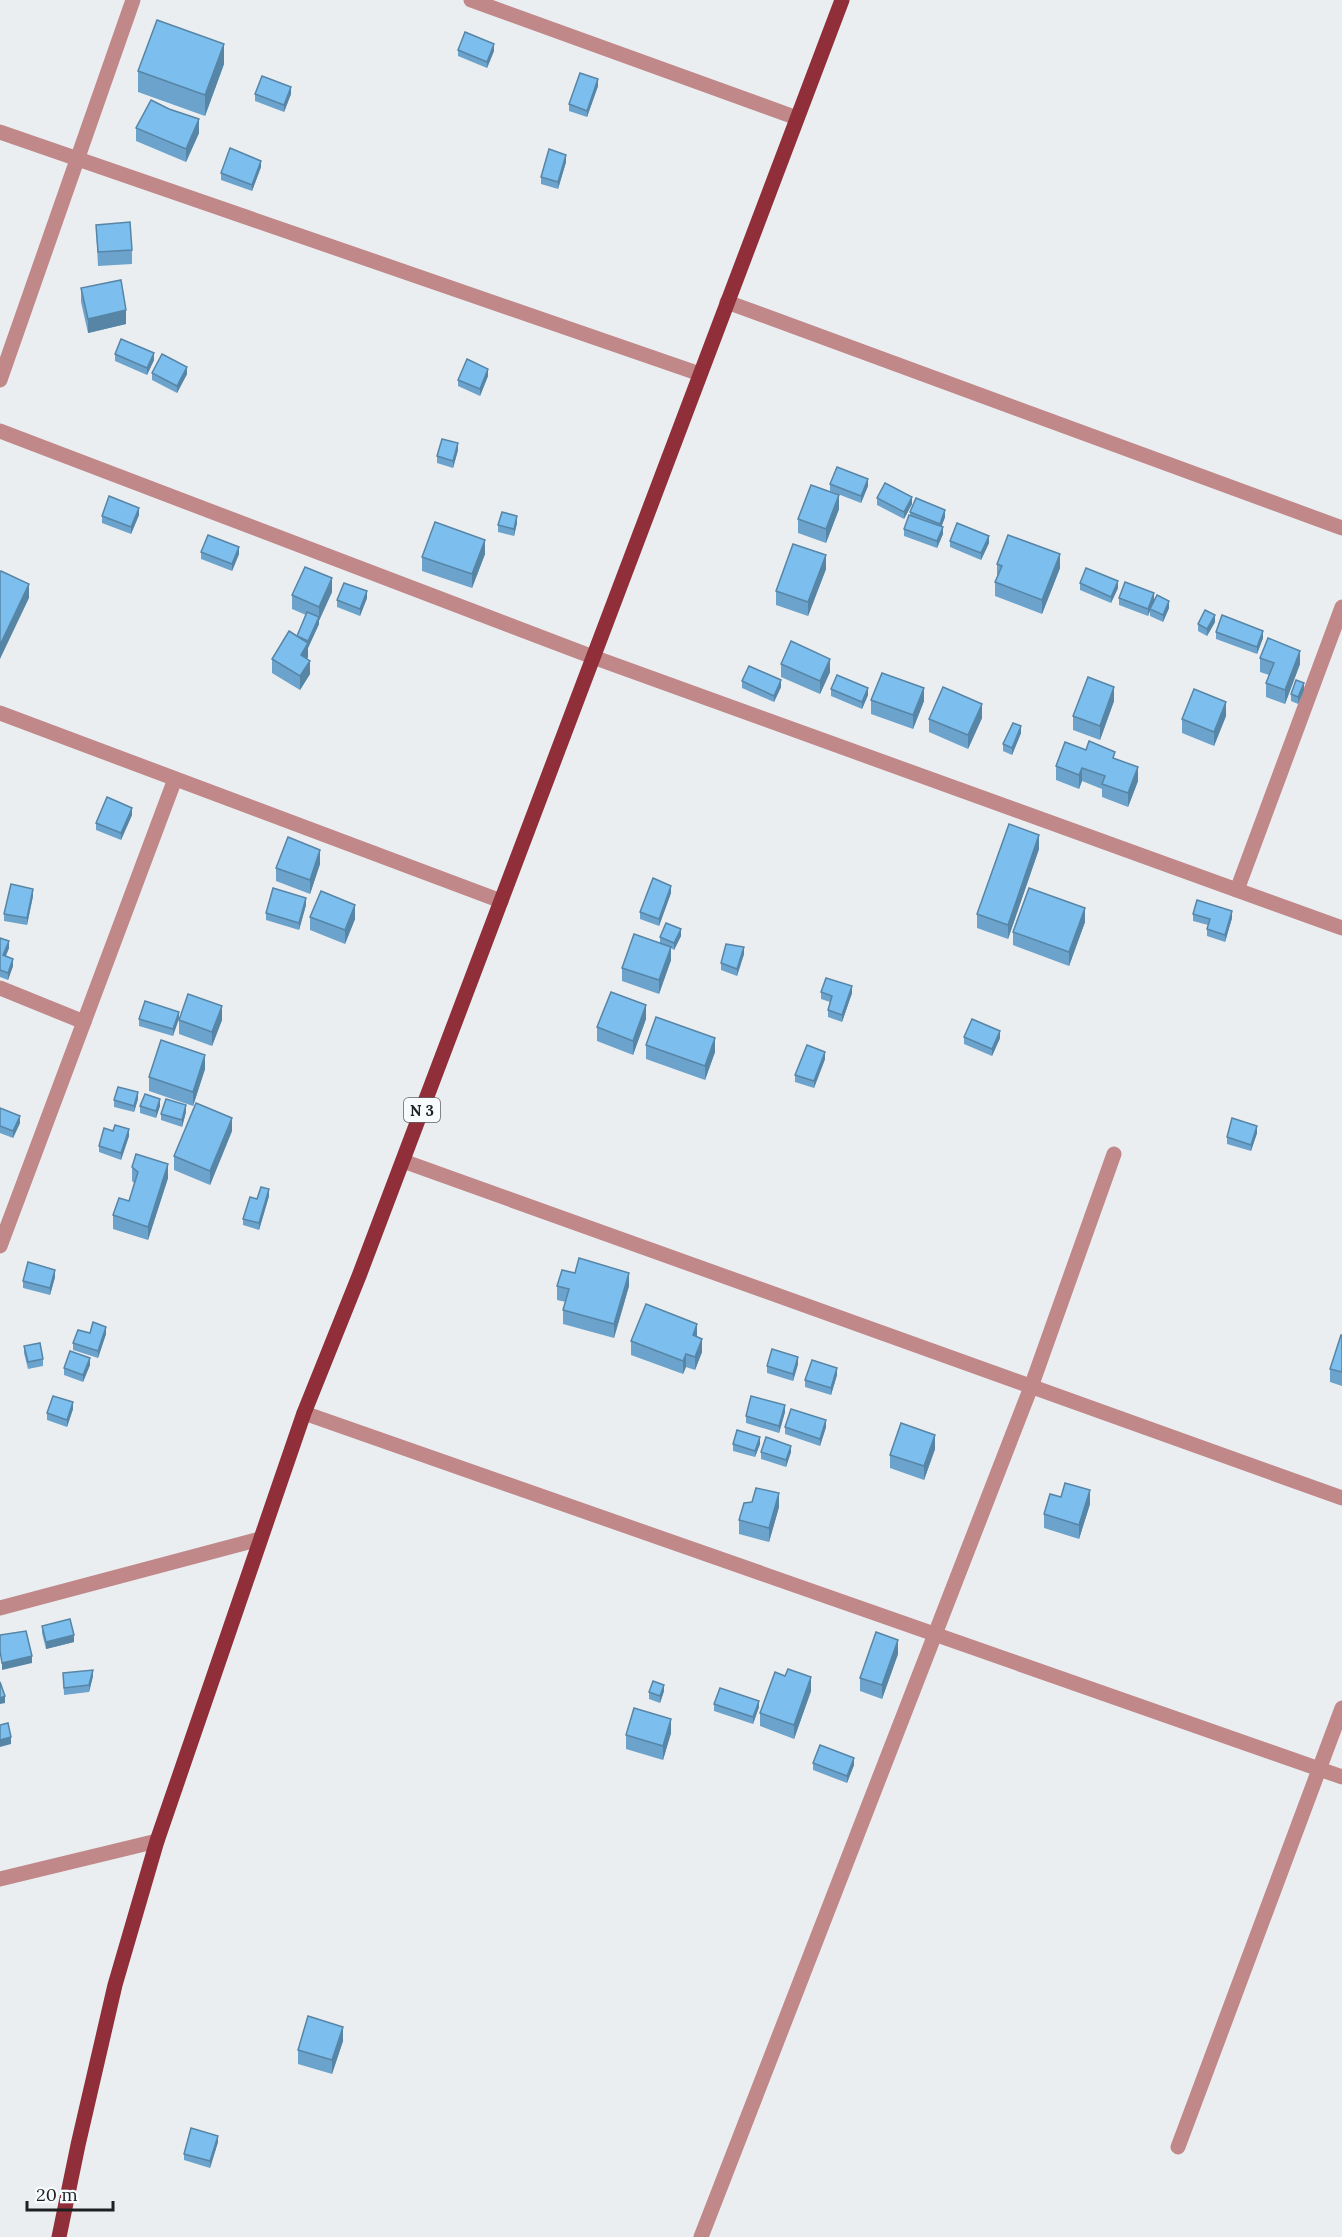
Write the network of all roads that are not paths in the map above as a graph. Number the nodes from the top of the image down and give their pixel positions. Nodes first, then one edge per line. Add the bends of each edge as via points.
1 (133, 0) edge
2 (471, 0) edge
3 (842, 0) edge
4 (797, 118) junction
5 (0, 132) edge
6 (77, 159) junction
7 (727, 302) junction
8 (700, 374) junction
9 (0, 380) edge
10 (0, 430) edge
11 (1342, 528) edge
12 (1342, 607) edge
13 (593, 657) junction
14 (0, 713) edge
15 (176, 779) junction
16 (1237, 890) junction
17 (501, 901) junction
18 (1342, 928) edge
19 (0, 988) edge
20 (84, 1022) junction
21 (1114, 1154) dead end
22 (403, 1161) junction
23 (0, 1246) edge
24 (1031, 1387) junction
25 (303, 1413) junction
26 (1342, 1498) edge
27 (260, 1539) junction
28 (0, 1608) edge
29 (933, 1634) junction
30 (1342, 1708) edge
31 (1319, 1769) junction
32 (1342, 1777) edge
33 (157, 1841) junction
34 (0, 1880) edge
35 (1178, 2147) dead end
36 (59, 2237) edge
37 (700, 2237) edge

1 - 6 street
2 - 4 street
3 - 4 main road, N 3
4 - 7 main road, N 3
5 - 6 street
6 - 8 street
6 - 9 street
7 - 8 main road, N 3
7 - 11 street
8 - 13 main road, N 3
10 - 13 street
12 - 16 street
13 - 16 street
13 - 17 main road, N 3
14 - 15 street
15 - 17 street
15 - 20 street
16 - 18 street
17 - 22 main road, N 3
19 - 20 street
20 - 23 street
21 - 24 street
22 - 24 street
22 - 25 main road, N 3
24 - 26 street
24 - 29 street
25 - 27 main road, N 3
25 - 29 street
27 - 28 street
27 - 33 main road, N 3
29 - 31 street
29 - 37 street
30 - 31 street
31 - 32 street
31 - 35 street
33 - 34 street
33 - 36 main road, N 3 via 115,1985

